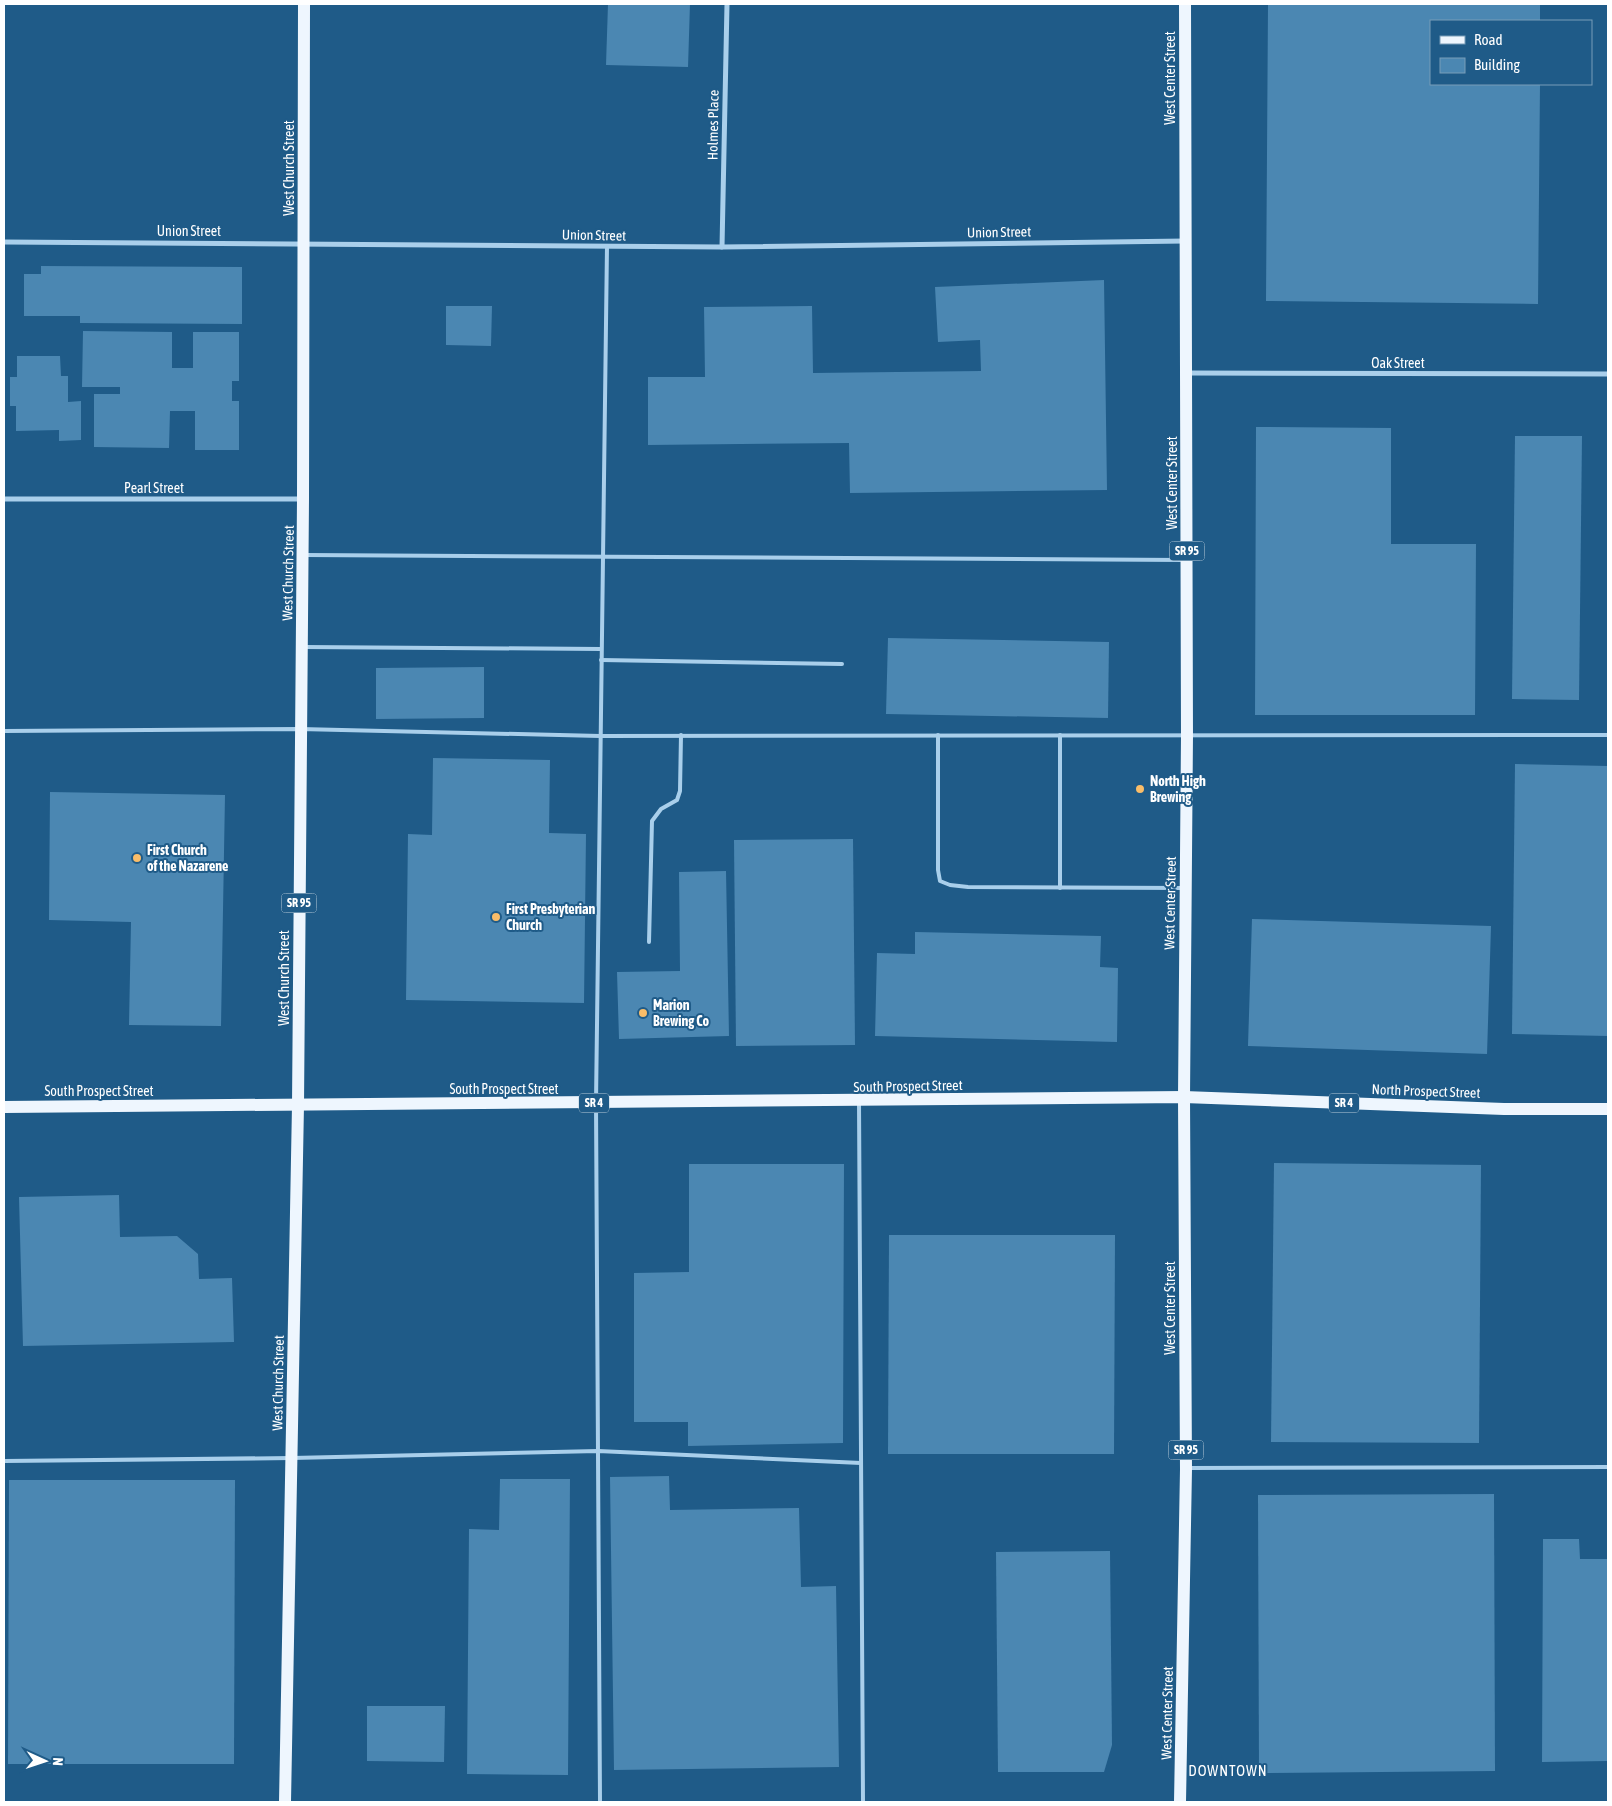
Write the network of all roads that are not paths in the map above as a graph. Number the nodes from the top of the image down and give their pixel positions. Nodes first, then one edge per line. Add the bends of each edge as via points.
1 (304, 4) edge
2 (727, 4) edge
3 (1185, 4) edge
4 (1185, 241) junction
5 (4, 242) edge
6 (303, 243) junction
7 (607, 246) junction
8 (722, 247) junction
9 (1187, 373) junction
10 (1608, 374) edge
11 (4, 499) edge
12 (304, 499) junction
13 (303, 555) junction
14 (603, 556) junction
15 (1187, 560) junction
16 (302, 647) junction
17 (601, 649) junction
18 (601, 660) junction
19 (842, 664) dead end
20 (300, 729) junction
21 (4, 731) edge
22 (938, 735) junction
23 (1060, 735) junction
24 (1187, 735) junction
25 (1608, 735) edge
26 (600, 736) junction
27 (681, 736) junction
28 (1060, 888) junction
29 (1186, 888) junction
30 (649, 942) dead end
31 (1184, 1098) junction
32 (859, 1102) junction
33 (596, 1103) junction
34 (298, 1105) junction
35 (4, 1107) edge
36 (1608, 1109) edge
37 (598, 1451) junction
38 (292, 1458) junction
39 (4, 1461) edge
40 (861, 1463) junction
41 (1608, 1466) edge
42 (1186, 1468) junction
43 (285, 1802) edge
44 (600, 1802) edge
45 (863, 1802) edge
46 (1180, 1802) edge

1 - 6 main road, West Church Street / SR 95
2 - 8 street, Holmes Place
3 - 4 main road, West Center Street / SR 95
4 - 8 street, Union Street
4 - 9 main road, West Center Street / SR 95
5 - 6 street, Union Street
6 - 7 street, Union Street
6 - 12 main road, West Church Street / SR 95
7 - 8 street, Union Street
7 - 14 lane
9 - 10 street, Oak Street
9 - 15 main road, West Center Street / SR 95
11 - 12 street, Pearl Street
12 - 13 main road, West Church Street / SR 95
13 - 14 lane
13 - 16 main road, West Church Street / SR 95
14 - 15 lane
14 - 17 lane
15 - 24 main road, West Center Street / SR 95
16 - 17 lane
16 - 20 main road, West Church Street / SR 95
17 - 18 lane
18 - 19 lane
18 - 26 lane
20 - 21 lane
20 - 26 lane
20 - 34 main road, West Church Street / SR 95
22 - 23 lane
22 - 27 lane
22 - 28 lane via 940,881 968,887
23 - 24 lane
23 - 28 lane
24 - 25 lane
24 - 29 main road, West Center Street / SR 95
26 - 27 lane
26 - 33 lane
27 - 30 lane via 680,791 676,800 661,809 652,821
28 - 29 lane
29 - 31 main road, West Center Street / SR 95
31 - 32 main road, South Prospect Street / SR 4
31 - 36 main road, North Prospect Street / SR 4 via 1504,1109
31 - 42 main road, West Center Street / SR 95
32 - 33 main road, South Prospect Street / SR 4
32 - 40 lane
33 - 34 main road, South Prospect Street / SR 4
33 - 37 lane
34 - 35 main road, South Prospect Street / SR 4
34 - 38 main road, West Church Street / SR 95
37 - 38 lane
37 - 40 lane
37 - 44 lane
38 - 39 lane
38 - 43 main road, West Church Street / SR 95
40 - 45 lane
41 - 42 lane
42 - 46 main road, West Center Street / SR 95

